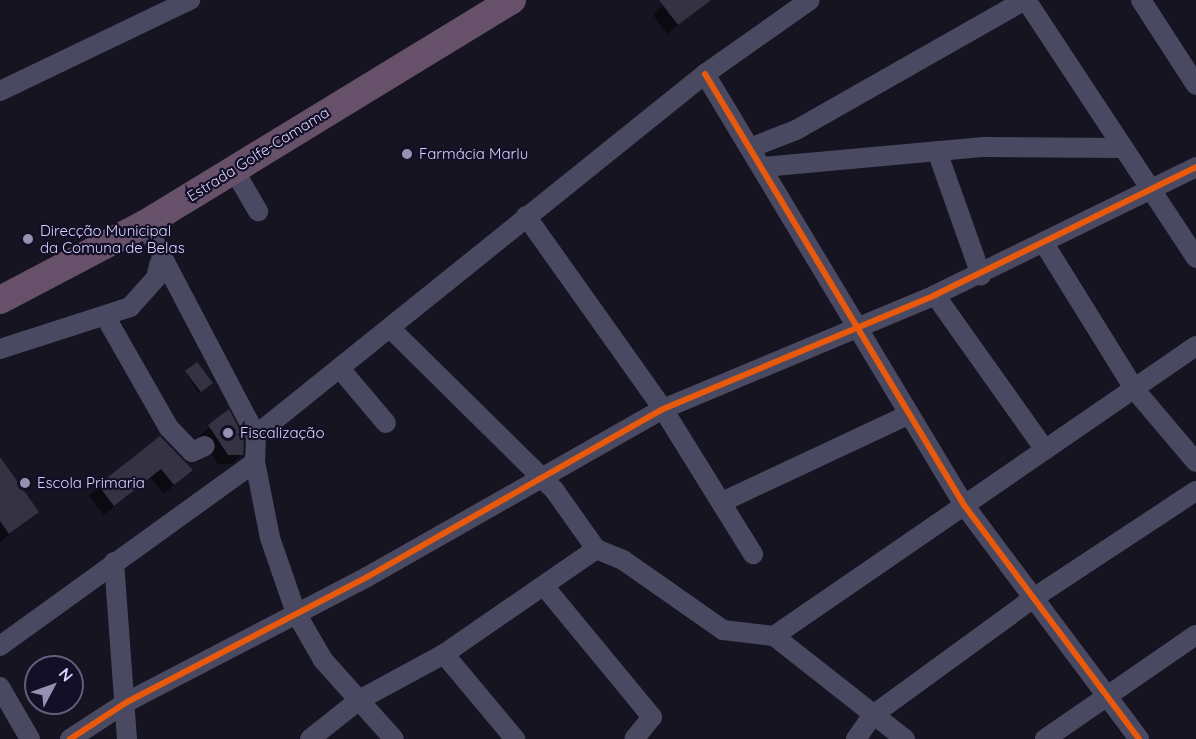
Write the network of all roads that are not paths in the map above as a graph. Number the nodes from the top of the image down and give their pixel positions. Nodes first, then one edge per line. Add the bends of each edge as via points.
1 (190, 0) edge
2 (482, 0) edge
3 (512, 0) edge
4 (810, 0) edge
5 (1026, 0) edge
6 (1141, 0) edge
7 (705, 74) junction
8 (1196, 85) edge
9 (0, 91) edge
10 (750, 148) junction
11 (1122, 148) junction
12 (937, 151) junction
13 (763, 167) junction
14 (1196, 167) edge
15 (234, 170) junction
16 (1149, 189) junction
17 (258, 211) dead end
18 (526, 216) junction
19 (146, 224) junction
20 (1046, 245) junction
21 (162, 254) junction
22 (1196, 258) edge
23 (981, 274) junction
24 (0, 281) edge
25 (936, 295) junction
26 (0, 300) edge
27 (105, 316) junction
28 (392, 330) junction
29 (858, 330) junction
30 (1196, 346) edge
31 (0, 349) edge
32 (342, 370) junction
33 (1135, 390) junction
34 (663, 409) junction
35 (908, 415) junction
36 (386, 423) dead end
37 (256, 435) junction
38 (205, 446) dead end
39 (1045, 450) junction
40 (255, 462) junction
41 (1196, 462) edge
42 (540, 480) junction
43 (1196, 491) edge
44 (722, 502) junction
45 (964, 505) junction
46 (596, 549) junction
47 (753, 554) dead end
48 (114, 562) junction
49 (544, 586) junction
50 (1032, 599) junction
51 (296, 613) junction
52 (1196, 635) edge
53 (774, 636) junction
54 (0, 646) edge
55 (444, 654) junction
56 (0, 687) edge
57 (1106, 696) junction
58 (359, 700) junction
59 (127, 702) junction
60 (873, 715) junction
61 (328, 732) edge
62 (30, 739) edge
63 (70, 739) edge
64 (127, 739) edge
65 (310, 739) edge
66 (394, 739) edge
67 (515, 739) edge
68 (634, 739) edge
69 (856, 739) edge
70 (905, 739) edge
71 (1045, 739) edge
72 (1138, 739) edge

1 - 9 street
2 - 24 highway via 135,212
3 - 15 highway, Estrada Golfe-Camama
4 - 7 street
5 - 10 street via 898,75
5 - 11 street
6 - 8 street
7 - 10 street
7 - 18 street
10 - 13 street
11 - 12 street
11 - 16 street
12 - 13 street
12 - 23 street
13 - 29 street
14 - 16 street
15 - 17 street
15 - 19 highway, Estrada Golfe-Camama
16 - 20 street
16 - 22 street
18 - 28 street
18 - 34 street
19 - 21 street
19 - 26 highway, Estrada Golfe-Camama
20 - 23 street
20 - 33 street
21 - 27 street via 156,278 141,298
21 - 37 street
23 - 25 street
25 - 29 street
25 - 39 street
27 - 31 street
27 - 38 street via 169,428 192,452
28 - 32 street
28 - 42 street
29 - 34 street
29 - 35 street
30 - 33 street
32 - 36 street
32 - 37 street
33 - 39 street
33 - 41 street
34 - 42 street
34 - 44 street
35 - 44 street
35 - 45 street
37 - 40 street
39 - 45 street
40 - 48 street
40 - 51 street via 280,578
42 - 46 street
42 - 51 street
43 - 50 street
44 - 47 street
45 - 50 street
45 - 53 street
46 - 49 street
46 - 53 street via 623,560 723,630
48 - 54 street
48 - 59 street
49 - 55 street
49 - 68 street via 652,717
50 - 57 street
50 - 60 street
51 - 58 street via 323,660
51 - 59 street
52 - 57 street
53 - 60 street
55 - 58 street
55 - 67 street
56 - 62 street
57 - 71 street
57 - 72 street
58 - 61 street
58 - 66 street
59 - 63 street
59 - 64 street
60 - 69 street
60 - 70 street
61 - 65 street

